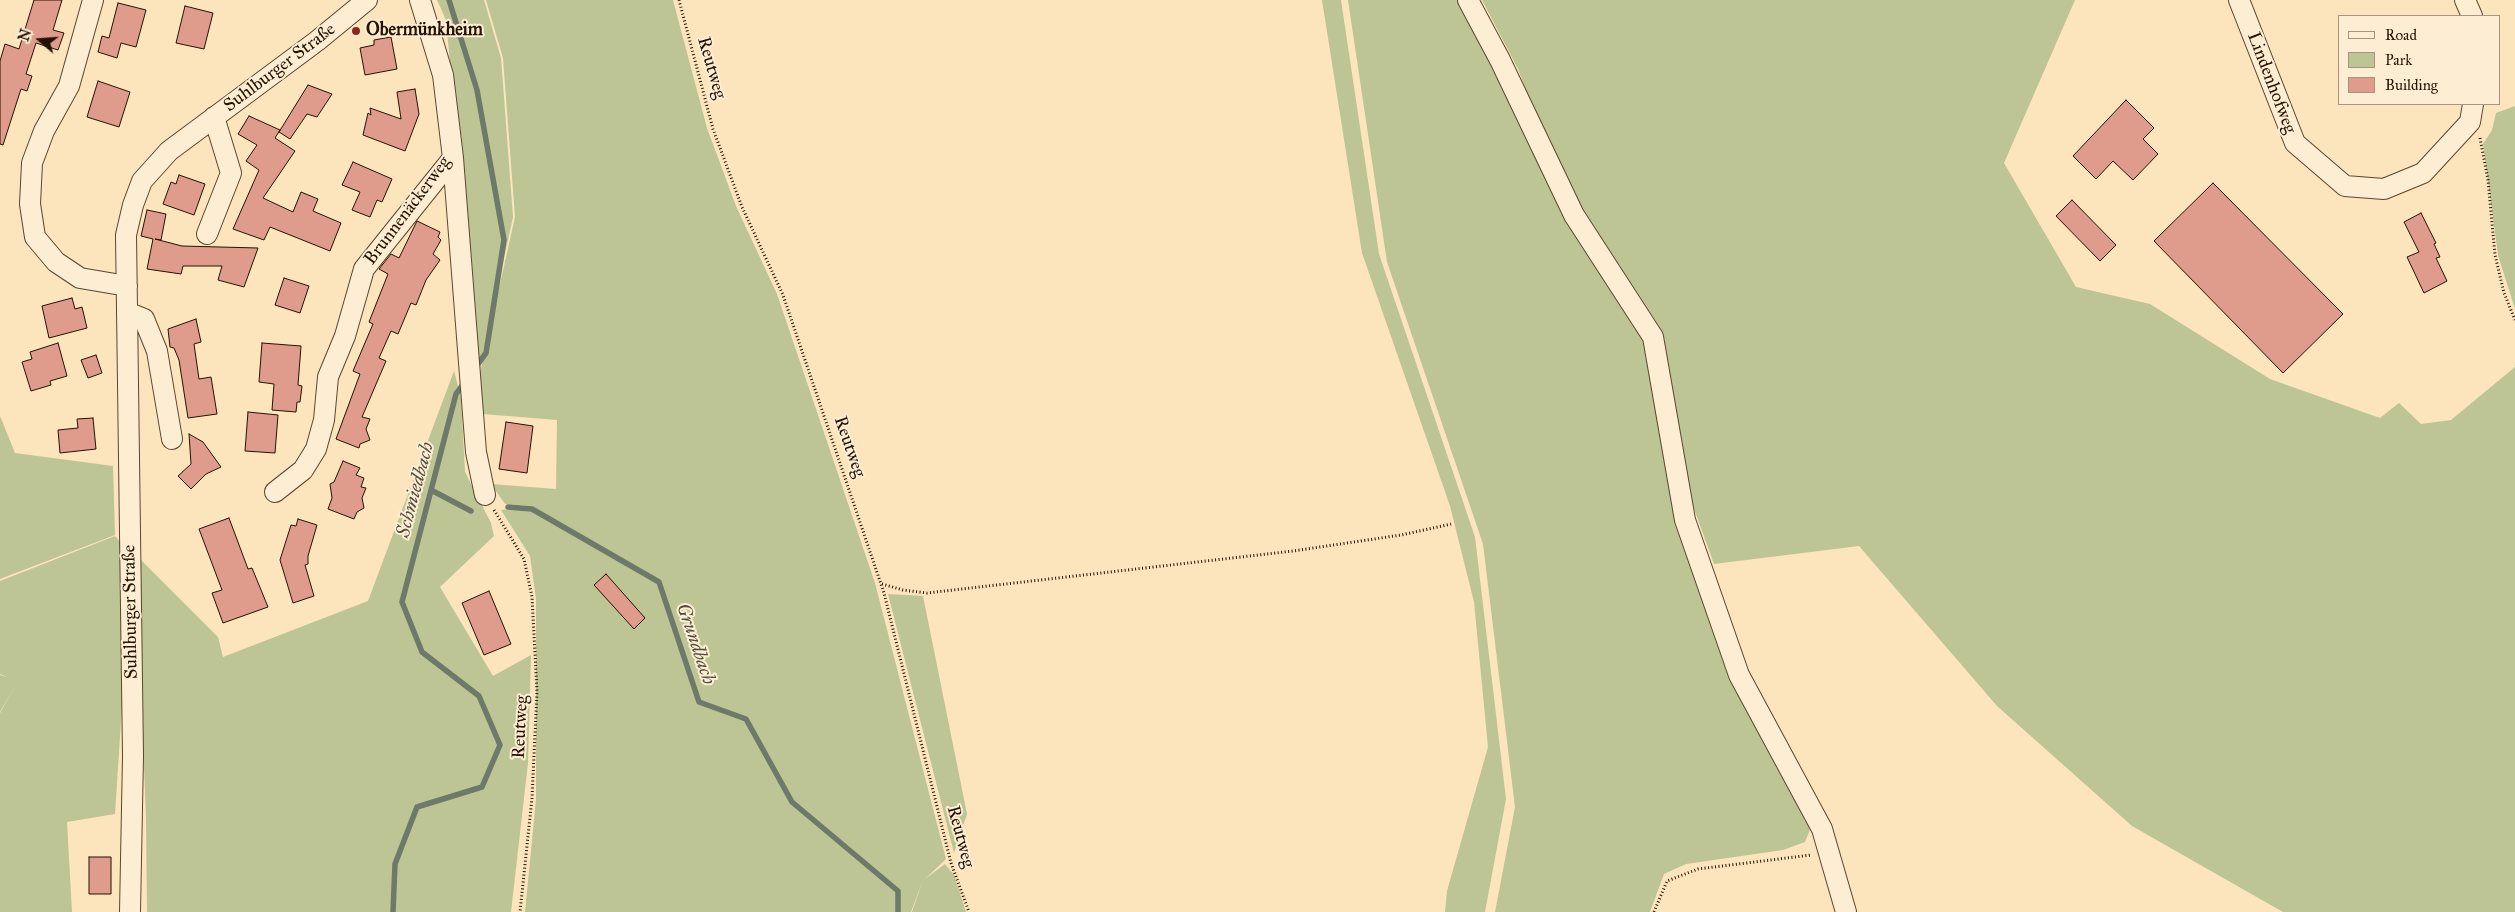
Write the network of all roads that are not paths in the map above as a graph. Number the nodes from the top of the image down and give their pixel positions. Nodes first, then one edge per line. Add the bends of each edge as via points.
1 (93, 0) edge
2 (367, 0) edge
3 (420, 0) edge
4 (1468, 0) edge
5 (2239, 0) edge
6 (2465, 0) edge
7 (2472, 15) edge
8 (2472, 113) edge
9 (214, 117) junction
10 (452, 158) junction
11 (207, 234) dead end
12 (126, 286) junction
13 (127, 312) junction
14 (172, 439) dead end
15 (275, 492) dead end
16 (485, 495) road end
17 (130, 912) edge
18 (1846, 912) edge

1 - 12 street via 70,86 44,131 32,163 30,204 35,236 56,262 80,278
2 - 9 street, Suhlburger Straße via 317,42
3 - 10 street, Brunnenäckerweg via 443,75
4 - 18 street via 1574,215 1652,337 1686,520 1739,675 1822,829
5 - 8 street, Lindenhofweg via 2295,143 2345,186 2384,189 2423,173
6 - 7 street
9 - 11 street, Suhlburger Straße via 231,173
9 - 12 street, Suhlburger Straße via 169,151 142,181 126,235
10 - 15 street, Brunnenäckerweg via 364,269 345,336 328,377 324,420 316,448 304,470
10 - 16 street via 476,452
12 - 13 street, Suhlburger Straße
13 - 14 street via 144,319 157,352
13 - 17 street, Suhlburger Straße via 133,756

